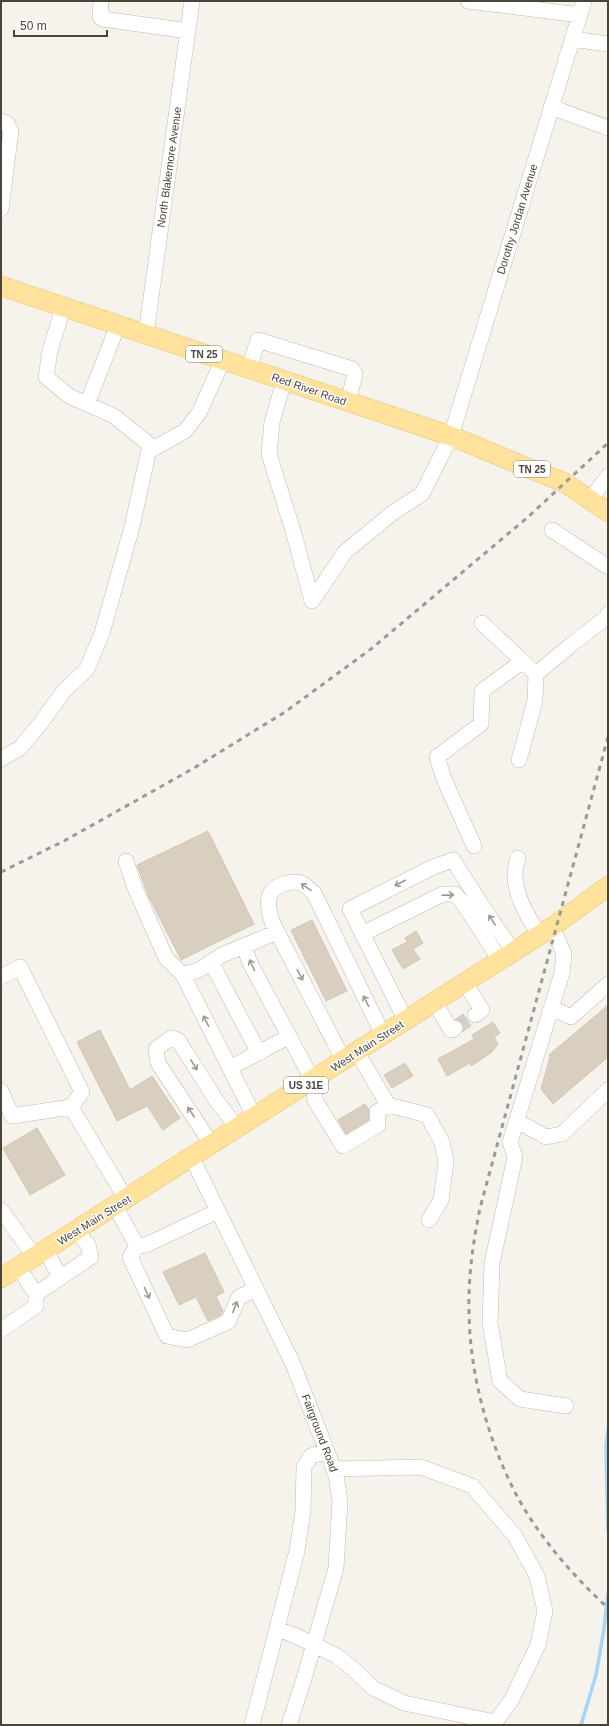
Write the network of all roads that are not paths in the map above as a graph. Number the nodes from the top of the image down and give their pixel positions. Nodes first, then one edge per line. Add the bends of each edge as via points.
1 (101, 1) edge
2 (192, 1) edge
3 (468, 1) edge
4 (582, 8) edge
5 (188, 31) junction
6 (572, 39) junction
7 (608, 44) edge
8 (551, 107) junction
9 (1, 121) edge
10 (608, 128) edge
11 (1, 209) edge
12 (1, 286) edge
13 (63, 308) junction
14 (118, 325) junction
15 (146, 334) junction
16 (223, 360) junction
17 (249, 369) junction
18 (284, 381) junction
19 (348, 402) junction
20 (87, 404) junction
21 (450, 436) junction
22 (149, 451) junction
23 (602, 488) edge
24 (608, 512) edge
25 (552, 530) dead end
26 (608, 567) edge
27 (608, 614) edge
28 (482, 623) dead end
29 (523, 661) junction
30 (536, 674) junction
31 (1, 759) edge
32 (519, 760) dead end
33 (474, 846) dead end
34 (518, 858) dead end
35 (126, 861) dead end
36 (608, 886) edge
37 (546, 931) junction
38 (277, 932) junction
39 (362, 934) junction
40 (244, 946) junction
41 (507, 956) junction
42 (210, 962) junction
43 (183, 975) junction
44 (1, 977) edge
45 (465, 983) junction
46 (608, 984) edge
47 (435, 1002) junction
48 (552, 1008) junction
49 (475, 1014) dead end
50 (406, 1021) junction
51 (454, 1028) dead end
52 (383, 1036) junction
53 (288, 1037) junction
54 (259, 1053) junction
55 (351, 1056) junction
56 (230, 1068) junction
57 (313, 1081) junction
58 (608, 1090) edge
59 (1, 1091) edge
60 (388, 1105) junction
61 (72, 1106) junction
62 (255, 1118) junction
63 (517, 1121) junction
64 (238, 1128) junction
65 (212, 1145) junction
66 (192, 1158) junction
67 (121, 1203) junction
68 (1, 1210) edge
69 (218, 1211) junction
70 (429, 1220) dead end
71 (76, 1230) junction
72 (133, 1252) junction
73 (40, 1253) junction
74 (18, 1267) junction
75 (1, 1278) edge
76 (60, 1278) junction
77 (256, 1288) junction
78 (36, 1294) junction
79 (1, 1330) edge
80 (566, 1406) dead end
81 (327, 1451) junction
82 (334, 1469) junction
83 (277, 1629) junction
84 (314, 1646) junction
85 (495, 1724) edge
86 (252, 1725) edge
87 (289, 1725) edge

1 - 5 street via 100,18
2 - 5 street, North Blakemore Avenue
3 - 4 street
4 - 6 street, Dorothy Jordan Avenue
5 - 15 street, North Blakemore Avenue
6 - 7 street
6 - 8 street, Dorothy Jordan Avenue
8 - 10 street
8 - 21 street, Dorothy Jordan Avenue
9 - 11 street via 7,123 11,131
12 - 13 main road, Red River Road / TN 25
13 - 14 main road, Red River Road / TN 25
13 - 20 street via 50,351 46,377 69,396
14 - 15 main road, Red River Road / TN 25
14 - 20 street
15 - 16 main road, Red River Road / TN 25
16 - 17 main road, Red River Road / TN 25
16 - 22 street via 199,413 185,431
17 - 18 main road, Red River Road / TN 25
17 - 19 street via 258,340 352,369 355,374
18 - 19 main road, Red River Road / TN 25
18 - 21 street, Dorothy Jordan Avenue via 272,422 269,454 312,601 345,552 395,511 422,494
19 - 21 main road, Red River Road / TN 25
20 - 22 street via 114,416 150,445
21 - 23 main road, Red River Road / TN 25 via 565,483
22 - 31 street via 132,527 102,633 87,669 64,691 20,748
23 - 24 main road, Red River Road / TN 25
25 - 26 street
27 - 30 street
28 - 29 street
29 - 30 street
29 - 33 street via 482,691 481,724 437,757
30 - 32 street via 535,701
34 - 37 street via 514,876 527,917
35 - 43 street via 166,958
36 - 37 main road, West Main Street / US 31E
37 - 41 main road, West Main Street / US 31E
37 - 48 street via 564,954 562,973
38 - 40 street
52 -> 38 street via 314,893 302,883 289,882 269,894 268,903
38 -> 55 street
39 -> 41 street via 443,894 455,894
41 -> 39 street via 492,922 453,860 433,867 350,909
39 - 50 street
40 - 42 street
53 -> 40 street
41 - 45 main road, West Main Street / US 31E
42 - 43 street via 199,970
42 - 54 street
56 -> 43 street
44 - 61 street via 20,967 82,1092
45 - 47 main road, West Main Street / US 31E
45 - 49 street via 482,1010
46 - 48 street via 572,1017
47 - 50 main road, West Main Street / US 31E
47 - 51 street via 451,1030
48 - 63 street
50 - 52 main road, West Main Street / US 31E
52 - 55 main road, West Main Street / US 31E
53 - 54 street
53 - 57 street
54 - 56 street
55 - 57 main road, West Main Street / US 31E
55 - 60 street
56 - 62 street
57 - 60 street via 315,1100 343,1146 378,1125 377,1112
57 - 62 main road, West Main Street / US 31E
58 - 63 street via 562,1134 546,1137
59 - 61 street via 12,1116
60 - 70 street via 427,1116 442,1142 446,1162 441,1200
61 - 67 street
62 - 64 main road, West Main Street / US 31E
63 - 80 street via 510,1142 515,1157 492,1263 490,1323 500,1381 520,1399
64 - 65 main road, West Main Street / US 31E
65 -> 64 street via 158,1063 156,1049 171,1038 178,1040 216,1100
65 - 66 main road, West Main Street / US 31E
66 - 67 main road, West Main Street / US 31E
66 - 69 street, Fairground Road
67 - 71 main road, West Main Street / US 31E
67 - 72 street
68 - 73 street
69 - 72 street
69 - 77 street, Fairground Road
71 - 73 main road, West Main Street / US 31E
71 - 76 street via 88,1245 91,1257
72 -> 77 street via 167,1336 187,1340 228,1322 239,1297
73 - 74 main road, West Main Street / US 31E
73 - 76 street
74 - 75 main road, West Main Street / US 31E
74 - 78 street
76 - 78 street
77 - 81 street, Fairground Road via 293,1364
78 - 79 street via 36,1306
81 - 82 street, Fairground Road
81 - 83 street via 311,1456 304,1467 303,1511 297,1551
82 - 84 street, Fairground Road via 340,1501 336,1568
82 - 85 street via 421,1466 472,1486 514,1536 537,1576 545,1611 538,1645 511,1700
83 - 84 street
83 - 86 street
84 - 85 street via 337,1656 373,1688 404,1703
84 - 87 street, Fairground Road

